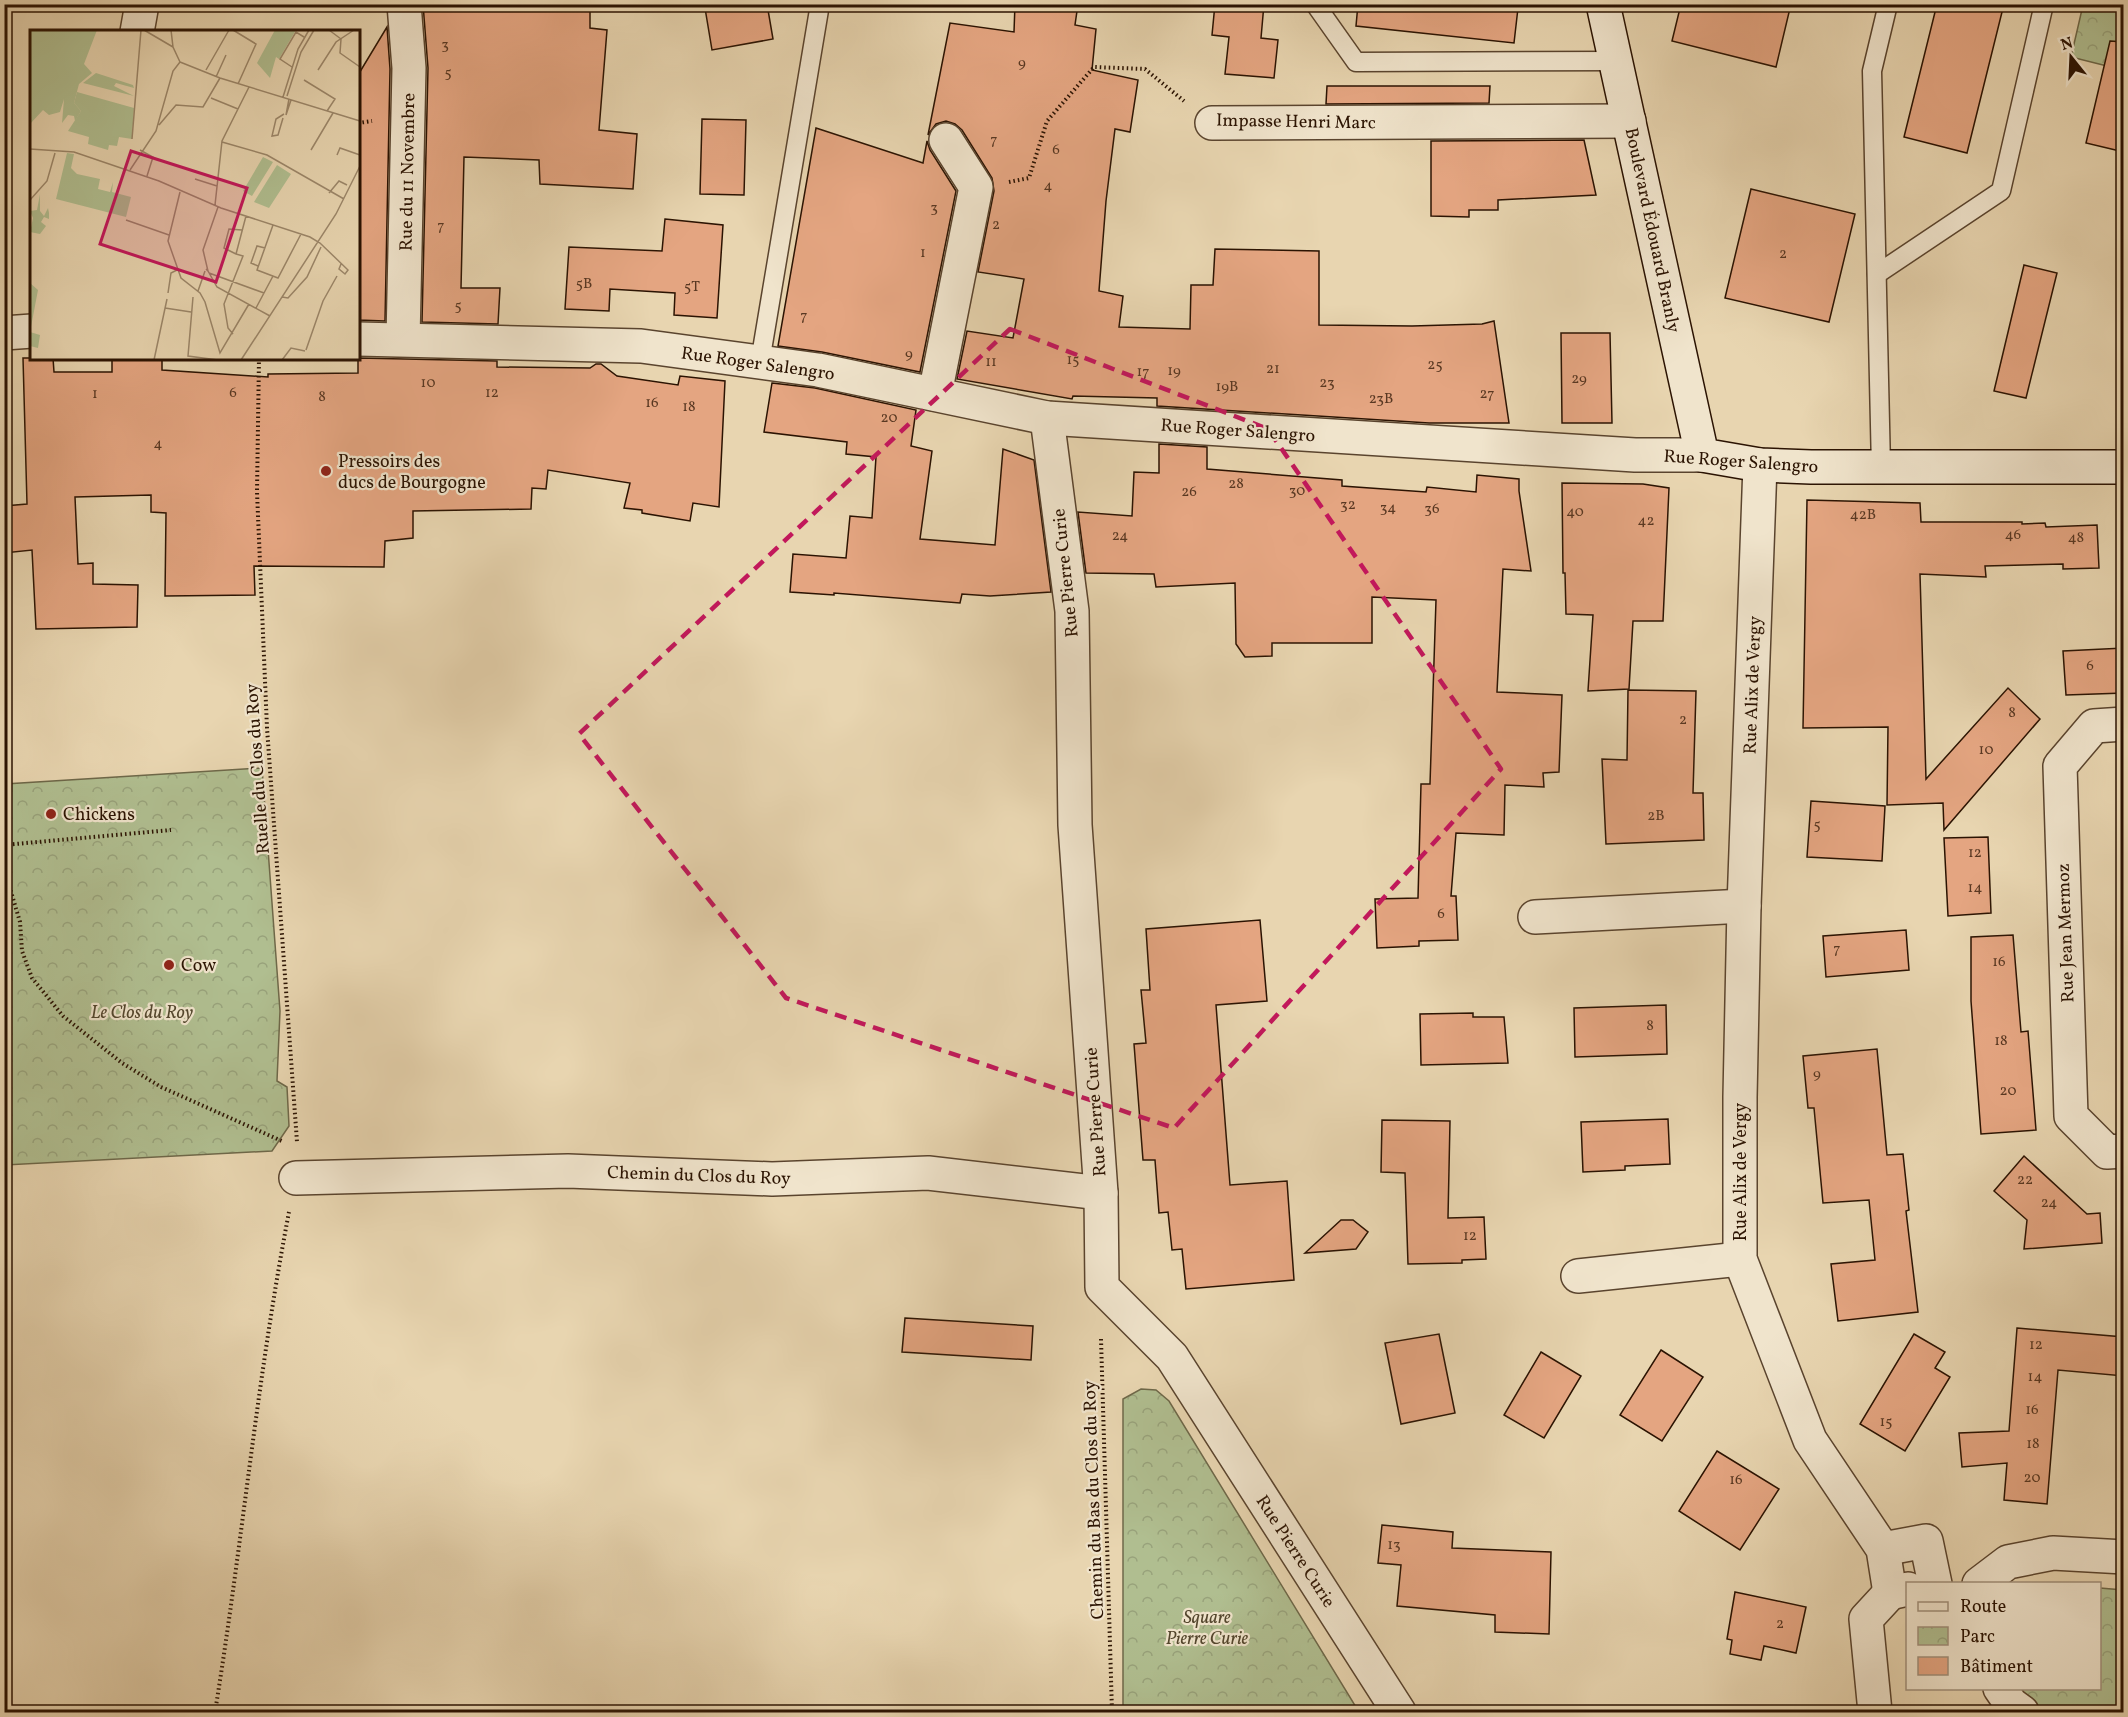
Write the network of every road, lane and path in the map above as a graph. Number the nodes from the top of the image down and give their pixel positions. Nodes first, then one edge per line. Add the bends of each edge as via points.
1 (142, 4) edge
2 (404, 4) edge
3 (820, 4) edge
4 (1315, 4) edge
5 (1603, 4) edge
6 (1888, 4) edge
7 (2044, 4) edge
8 (137, 30) edge
9 (1616, 61) junction
10 (372, 121) dead end
11 (1629, 121) junction
12 (360, 123) edge
13 (1212, 123) joint
14 (946, 140) dead end
15 (976, 188) junction
16 (1877, 274) junction
17 (30, 331) edge
18 (4, 333) edge
19 (360, 339) edge
20 (404, 339) junction
21 (259, 360) edge
22 (760, 362) junction
23 (935, 394) junction
24 (1047, 418) junction
25 (1702, 455) junction
26 (1760, 465) junction
27 (2124, 467) edge
28 (1881, 468) junction
29 (2124, 724) edge
30 (171, 830) dead end
31 (4, 845) edge
32 (4, 879) edge
33 (1744, 906) junction
34 (1535, 916) dead end
35 (2124, 1151) edge
36 (296, 1178) joint
37 (1101, 1193) junction
38 (1740, 1259) junction
39 (1578, 1276) dead end
40 (1102, 1287) junction
41 (1883, 1549) junction
42 (2124, 1557) edge
43 (1935, 1582) edge
44 (1982, 1582) edge
45 (1899, 1591) edge
46 (2001, 1690) edge
47 (215, 1713) edge
48 (1112, 1713) edge
49 (1399, 1713) edge
50 (1875, 1713) edge
51 (2022, 1713) edge

1 - 8 street
2 - 20 street, Rue du 11 Novembre via 409,68
3 - 22 lane
4 - 9 lane via 1356,62
5 - 9 street, Boulevard Édouard Branly
6 - 16 lane via 1872,71
7 - 16 lane via 2001,191
9 - 11 street, Boulevard Édouard Branly
10 - 12 path
11 - 13 street, Impasse Henri Marc
11 - 25 street, Boulevard Édouard Branly
13 - 15 path, Impasse Henri Marc via 1145,69 1094,67 1047,121 1029,178
14 - 15 street
15 - 23 street
16 - 28 lane
17 - 18 street
19 - 20 street, Rue Roger Salengro
20 - 22 street, Rue Roger Salengro via 641,346
21 - 32 path, Ruelle du Clos du Roy via 257,492 267,728 297,1144 279,1141 161,1087 122,1063 63,1016 32,978 22,951 20,922
22 - 23 street, Rue Roger Salengro
23 - 24 street, Rue Roger Salengro
24 - 25 street, Rue Roger Salengro via 1635,455
24 - 37 street, Rue Pierre Curie via 1072,611 1075,825
25 - 26 street, Rue Roger Salengro
26 - 28 street, Rue Roger Salengro
26 - 33 street, Rue Alix de Vergy
27 - 28 street, Rue Roger Salengro
29 - 35 street, Rue Jean Mermoz via 2094,726 2060,766 2071,1116 2107,1152
30 - 31 path
33 - 34 street
33 - 38 street, Rue Alix de Vergy
36 - 37 street, Chemin du Clos du Roy via 568,1171 772,1179 928,1173
36 - 47 path via 277,1275
37 - 40 street, Rue Pierre Curie
38 - 39 street, Rue Alix de Vergy
38 - 41 street, Rue Alix de Vergy via 1810,1440
40 - 48 path, Chemin du Bas du Clos du Roy
40 - 49 street, Rue Pierre Curie via 1172,1357
41 - 43 street via 1926,1541
41 - 45 street, Rue Alix de Vergy
42 - 44 street via 2053,1553 2008,1562
45 - 50 street via 1866,1619
46 - 51 street

